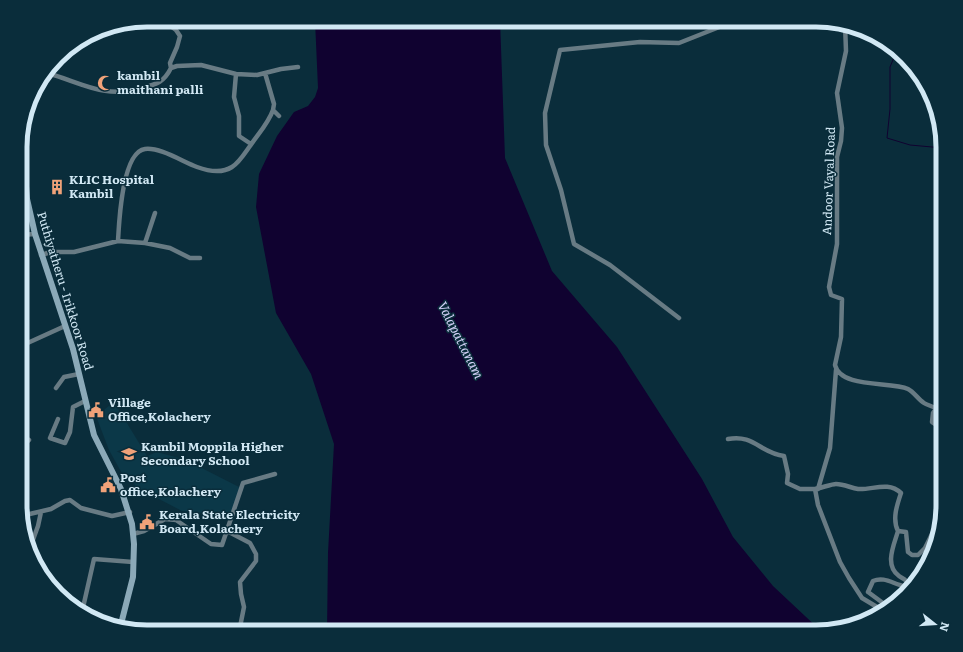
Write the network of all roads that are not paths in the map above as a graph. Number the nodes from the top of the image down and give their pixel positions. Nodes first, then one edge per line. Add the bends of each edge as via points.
1 (172, 27) edge
2 (719, 27) edge
3 (845, 30) edge
4 (298, 67) dead end
5 (171, 68) junction
6 (52, 74) edge
7 (236, 74) junction
8 (265, 74) junction
9 (273, 110) junction
10 (279, 116) dead end
11 (251, 144) junction
12 (27, 199) edge
13 (155, 213) dead end
14 (27, 234) edge
15 (32, 234) junction
16 (118, 242) junction
17 (145, 243) junction
18 (41, 255) junction
19 (200, 258) dead end
20 (679, 318) dead end
21 (65, 326) junction
22 (27, 343) edge
23 (836, 370) junction
24 (79, 374) junction
25 (56, 388) dead end
26 (85, 401) junction
27 (935, 408) joint
28 (58, 419) dead end
29 (936, 425) edge
30 (728, 439) dead end
31 (275, 474) dead end
32 (817, 489) junction
33 (41, 512) junction
34 (130, 512) junction
35 (28, 515) edge
36 (227, 531) junction
37 (898, 531) junction
38 (933, 531) edge
39 (133, 534) junction
40 (33, 541) edge
41 (134, 562) junction
42 (907, 583) edge
43 (905, 586) edge
44 (883, 604) edge
45 (83, 607) edge
46 (878, 608) edge
47 (121, 622) edge
48 (240, 625) edge

1 - 5 street via 180,36 170,63
2 - 20 street via 679,43 640,42 560,50 545,113 546,146 561,190 574,244 610,265
3 - 23 street, Andoor Vayal Road via 846,50 837,92 842,128 837,157 838,244 829,287 831,294 842,299 843,321
4 - 8 street
5 - 6 street via 158,84 122,92 108,92 74,84
5 - 7 street via 201,65
7 - 8 street
7 - 11 street via 234,97 239,116 238,132 239,136
8 - 9 street via 274,104
9 - 10 street
9 - 11 street via 266,125
11 - 16 street via 233,167 216,171 206,170 151,149 139,152 132,162 120,202
12 - 15 main road, Puthiyatheru - Irikkoor Road
13 - 17 street
14 - 15 street
15 - 18 main road, Puthiyatheru - Irikkoor Road
16 - 17 street
16 - 18 street via 74,252 51,252
17 - 19 street via 170,248 190,258
18 - 21 main road, Puthiyatheru - Irikkoor Road
21 - 22 street
21 - 24 main road, Puthiyatheru - Irikkoor Road
23 - 27 street via 841,375 867,383 908,389 924,403
23 - 32 street via 830,448
24 - 25 street via 64,377
24 - 26 main road, Puthiyatheru - Irikkoor Road
26 - 28 street via 73,407 70,432 65,443 50,438
26 - 34 main road, Puthiyatheru - Irikkoor Road via 94,435
27 - 29 street via 932,422
30 - 32 street via 746,438 768,452 784,456 787,483 800,489
31 - 36 street via 243,483
32 - 37 street via 835,483 860,489 882,486 897,490 901,493 896,508
32 - 46 street via 818,504 840,562 862,598
33 - 34 street via 70,500 81,508 112,516
33 - 35 street
33 - 40 street
34 - 39 main road, Puthiyatheru - Irikkoor Road
36 - 39 street via 222,545 211,544 176,520 166,519
36 - 48 street via 250,543 256,554 256,561 240,582 244,607
37 - 38 street via 906,532 908,552 912,555 918,555 925,548
37 - 42 street via 891,559 895,573
39 - 41 main road, Puthiyatheru - Irikkoor Road
41 - 45 street via 94,559
41 - 47 main road, Puthiyatheru - Irikkoor Road
43 - 44 street via 884,579 873,581 868,592

